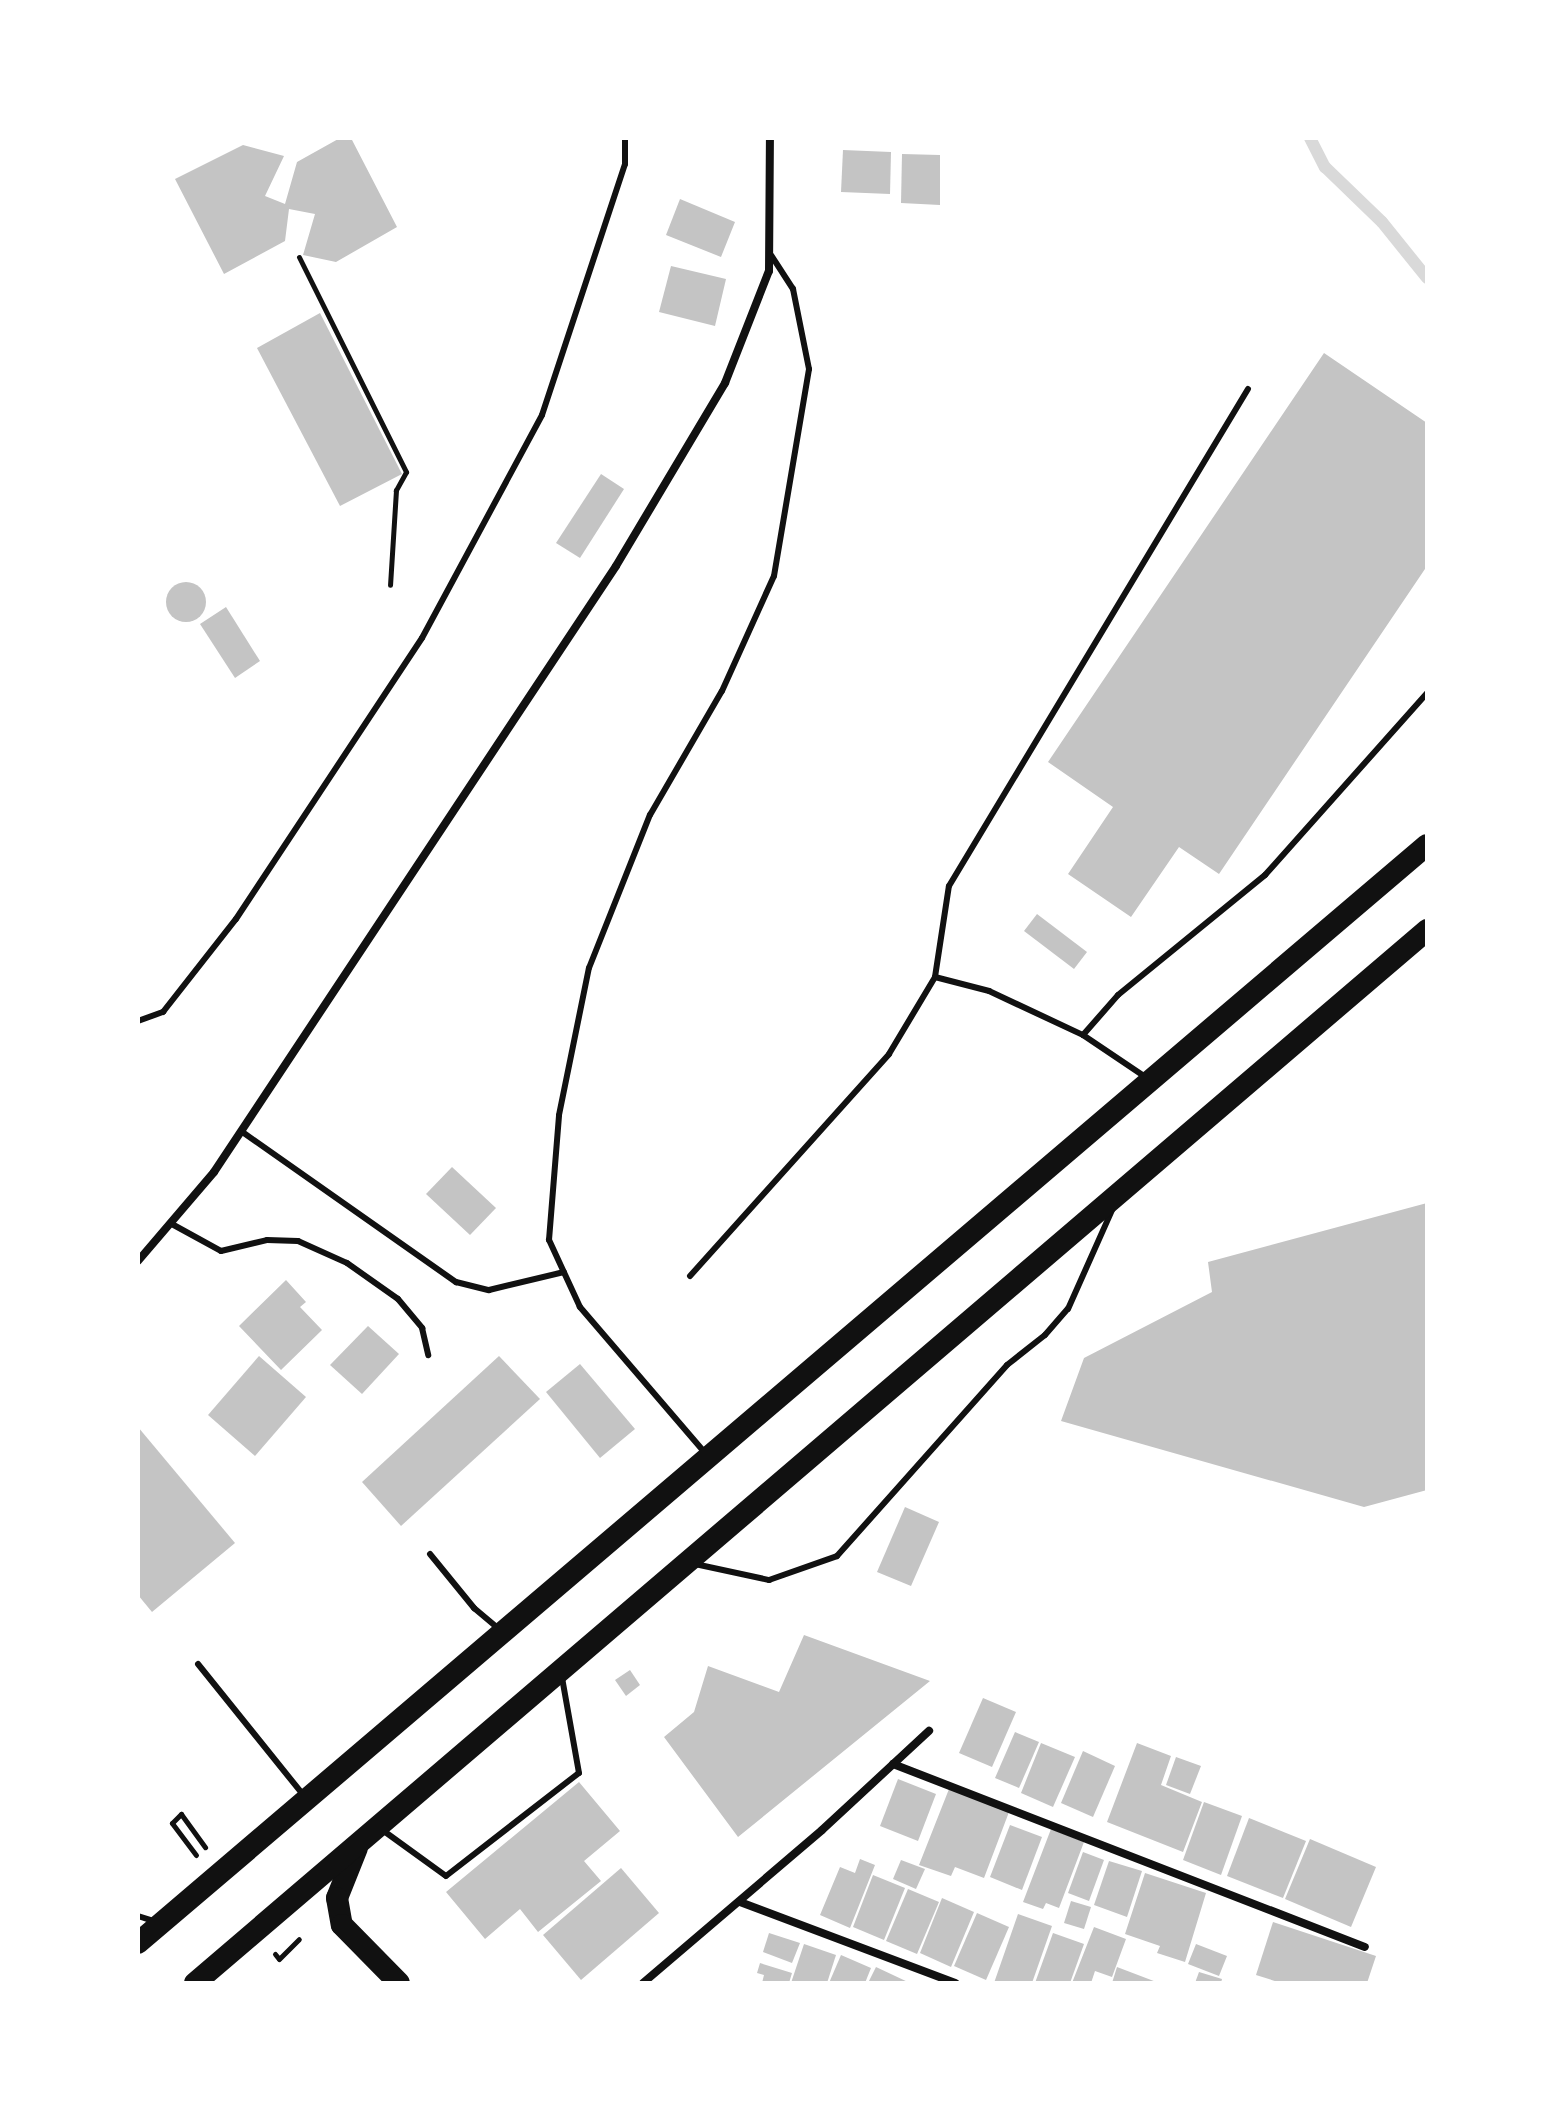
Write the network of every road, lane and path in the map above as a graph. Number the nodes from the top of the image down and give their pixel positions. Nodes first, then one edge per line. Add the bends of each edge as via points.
1 (625, 138) edge
2 (770, 138) edge
3 (770, 253) junction
4 (299, 257) dead end
5 (1248, 389) dead end
6 (390, 585) dead end
7 (1427, 693) edge
8 (1427, 845) edge
9 (1427, 930) edge
10 (935, 977) junction
11 (138, 1021) edge
12 (1083, 1035) junction
13 (1150, 1080) junction
14 (241, 1131) junction
15 (1120, 1193) junction
16 (170, 1223) junction
17 (138, 1261) edge
18 (564, 1272) junction
19 (690, 1276) dead end
20 (428, 1355) dead end
21 (708, 1456) junction
22 (430, 1554) dead end
23 (688, 1561) junction
24 (502, 1631) junction
25 (198, 1664) dead end
26 (560, 1671) junction
27 (929, 1731) dead end
28 (893, 1764) junction
29 (307, 1798) junction
30 (378, 1827) junction
31 (196, 1835) dead end
32 (359, 1843) junction
33 (187, 1844) dead end
34 (740, 1902) junction
35 (138, 1916) edge
36 (160, 1924) junction
37 (301, 1938) dead end
38 (138, 1943) edge
39 (1365, 1947) dead end
40 (279, 1959) dead end
41 (195, 1983) edge
42 (399, 1983) edge
43 (643, 1983) edge
44 (955, 1983) edge

1 - 11 lane via 625,164 542,415 422,638 236,919 163,1012
2 - 3 street
3 - 14 street via 769,271 725,383 616,566
3 - 18 lane via 793,289 809,369 774,576 722,691 650,815 589,968 559,1115 549,1240
4 - 6 path via 406,472 396,490
5 - 10 lane via 949,886
7 - 12 lane via 1265,875 1118,995
8 - 13 highway
9 - 15 highway
10 - 12 lane via 989,991
10 - 19 lane via 889,1054
12 - 13 lane
13 - 21 highway
14 - 16 street
14 - 18 lane via 456,1282 489,1290
15 - 23 highway
15 - 23 lane via 1068,1309 1007,1365 837,1556 769,1580
16 - 17 street
16 - 20 lane via 221,1251 267,1240 298,1241 347,1263 398,1299 422,1328
18 - 21 lane via 580,1307
21 - 24 highway
22 - 24 lane via 474,1608
23 - 26 highway
24 - 29 highway
25 - 29 lane
26 - 30 highway
26 - 30 lane via 579,1773 446,1876
27 - 28 street
28 - 34 street
28 - 39 street
29 - 36 highway
30 - 32 highway
31 - 33 path via 181,1814 172,1823
32 - 41 highway
32 - 42 highway via 337,1898 342,1925
34 - 43 street
34 - 44 street
35 - 36 lane
36 - 38 highway
37 - 40 path

